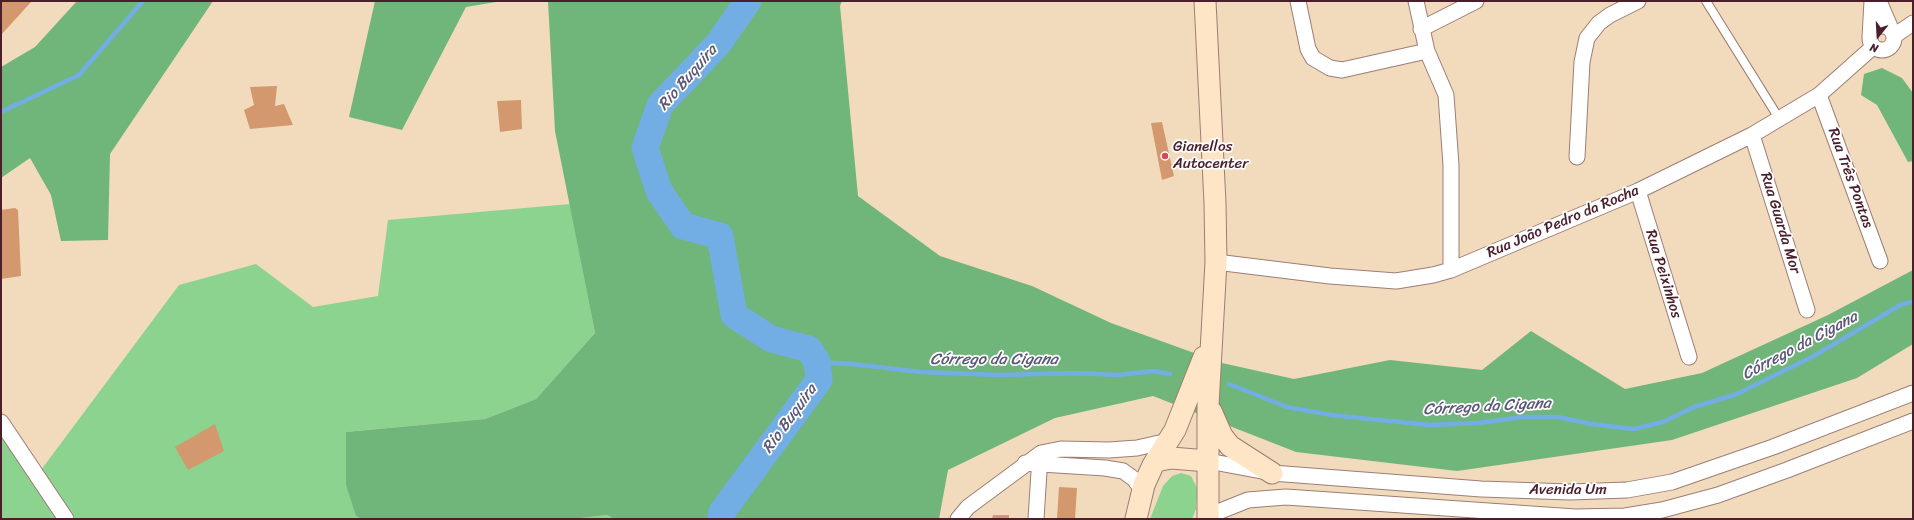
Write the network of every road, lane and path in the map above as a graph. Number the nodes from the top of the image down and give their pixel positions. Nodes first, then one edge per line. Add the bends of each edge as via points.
1 (1205, 1) edge
2 (1298, 1) edge
3 (1416, 1) edge
4 (1476, 1) edge
5 (1638, 1) edge
6 (1706, 1) edge
7 (1872, 1) edge
8 (1880, 1) edge
9 (1913, 23) edge
10 (1421, 29) junction
11 (1892, 33) junction
12 (1872, 42) junction
13 (1427, 51) junction
14 (1819, 95) junction
15 (1780, 120) junction
16 (1752, 135) junction
17 (1577, 157) dead end
18 (1638, 191) junction
19 (1880, 261) dead end
20 (1216, 262) junction
21 (1451, 270) junction
22 (1807, 310) dead end
23 (1211, 342) junction
24 (1689, 357) dead end
25 (1913, 393) edge
26 (1208, 405) junction
27 (1913, 421) edge
28 (1, 422) edge
29 (1168, 441) junction
30 (1035, 461) junction
31 (1156, 461) junction
32 (1208, 461) junction
33 (1272, 473) junction
34 (1143, 491) junction
35 (1208, 518) edge
36 (66, 519) edge
37 (958, 519) edge
38 (1036, 519) edge
39 (1136, 519) edge

1 - 20 main road
2 - 13 street via 1308,49 1313,58 1330,68 1342,70
3 - 10 street
4 - 10 street
5 - 17 street via 1610,14 1587,38 1582,62
6 - 15 lane
7 - 12 street
8 - 11 street
9 - 11 street
10 - 13 street
11 - 12 street via 1893,44 1888,49 1880,50
12 - 14 street, Rua João Pedro da Rocha
13 - 21 street via 1443,84 1449,115
14 - 15 street, Rua João Pedro da Rocha
14 - 19 street, Rua Três Pontas
15 - 16 street, Rua João Pedro da Rocha
16 - 18 street, Rua João Pedro da Rocha
16 - 22 street, Rua Guarda Mor
18 - 21 street, Rua João Pedro da Rocha
18 - 24 street, Rua Peixinhos
20 - 21 street, Rua João Pedro da Rocha via 1396,281
20 - 23 main road
23 - 26 main road
23 - 29 main road
25 - 33 street, Avenida Um via 1773,447 1672,482 1628,490 1570,492 1481,488
26 - 32 main road
26 - 33 main road via 1222,436 1230,446
27 - 35 street via 1718,495 1662,510 1625,516 1575,517 1286,496 1248,500
28 - 36 street
29 - 30 street via 1137,448 1061,449
29 - 31 main road
30 - 34 street via 1123,471 1134,479
30 - 37 street via 968,507
30 - 38 street
31 - 32 main road via 1175,458
31 - 34 main road
32 - 33 street, Avenida Um
32 - 35 main road
34 - 39 main road

